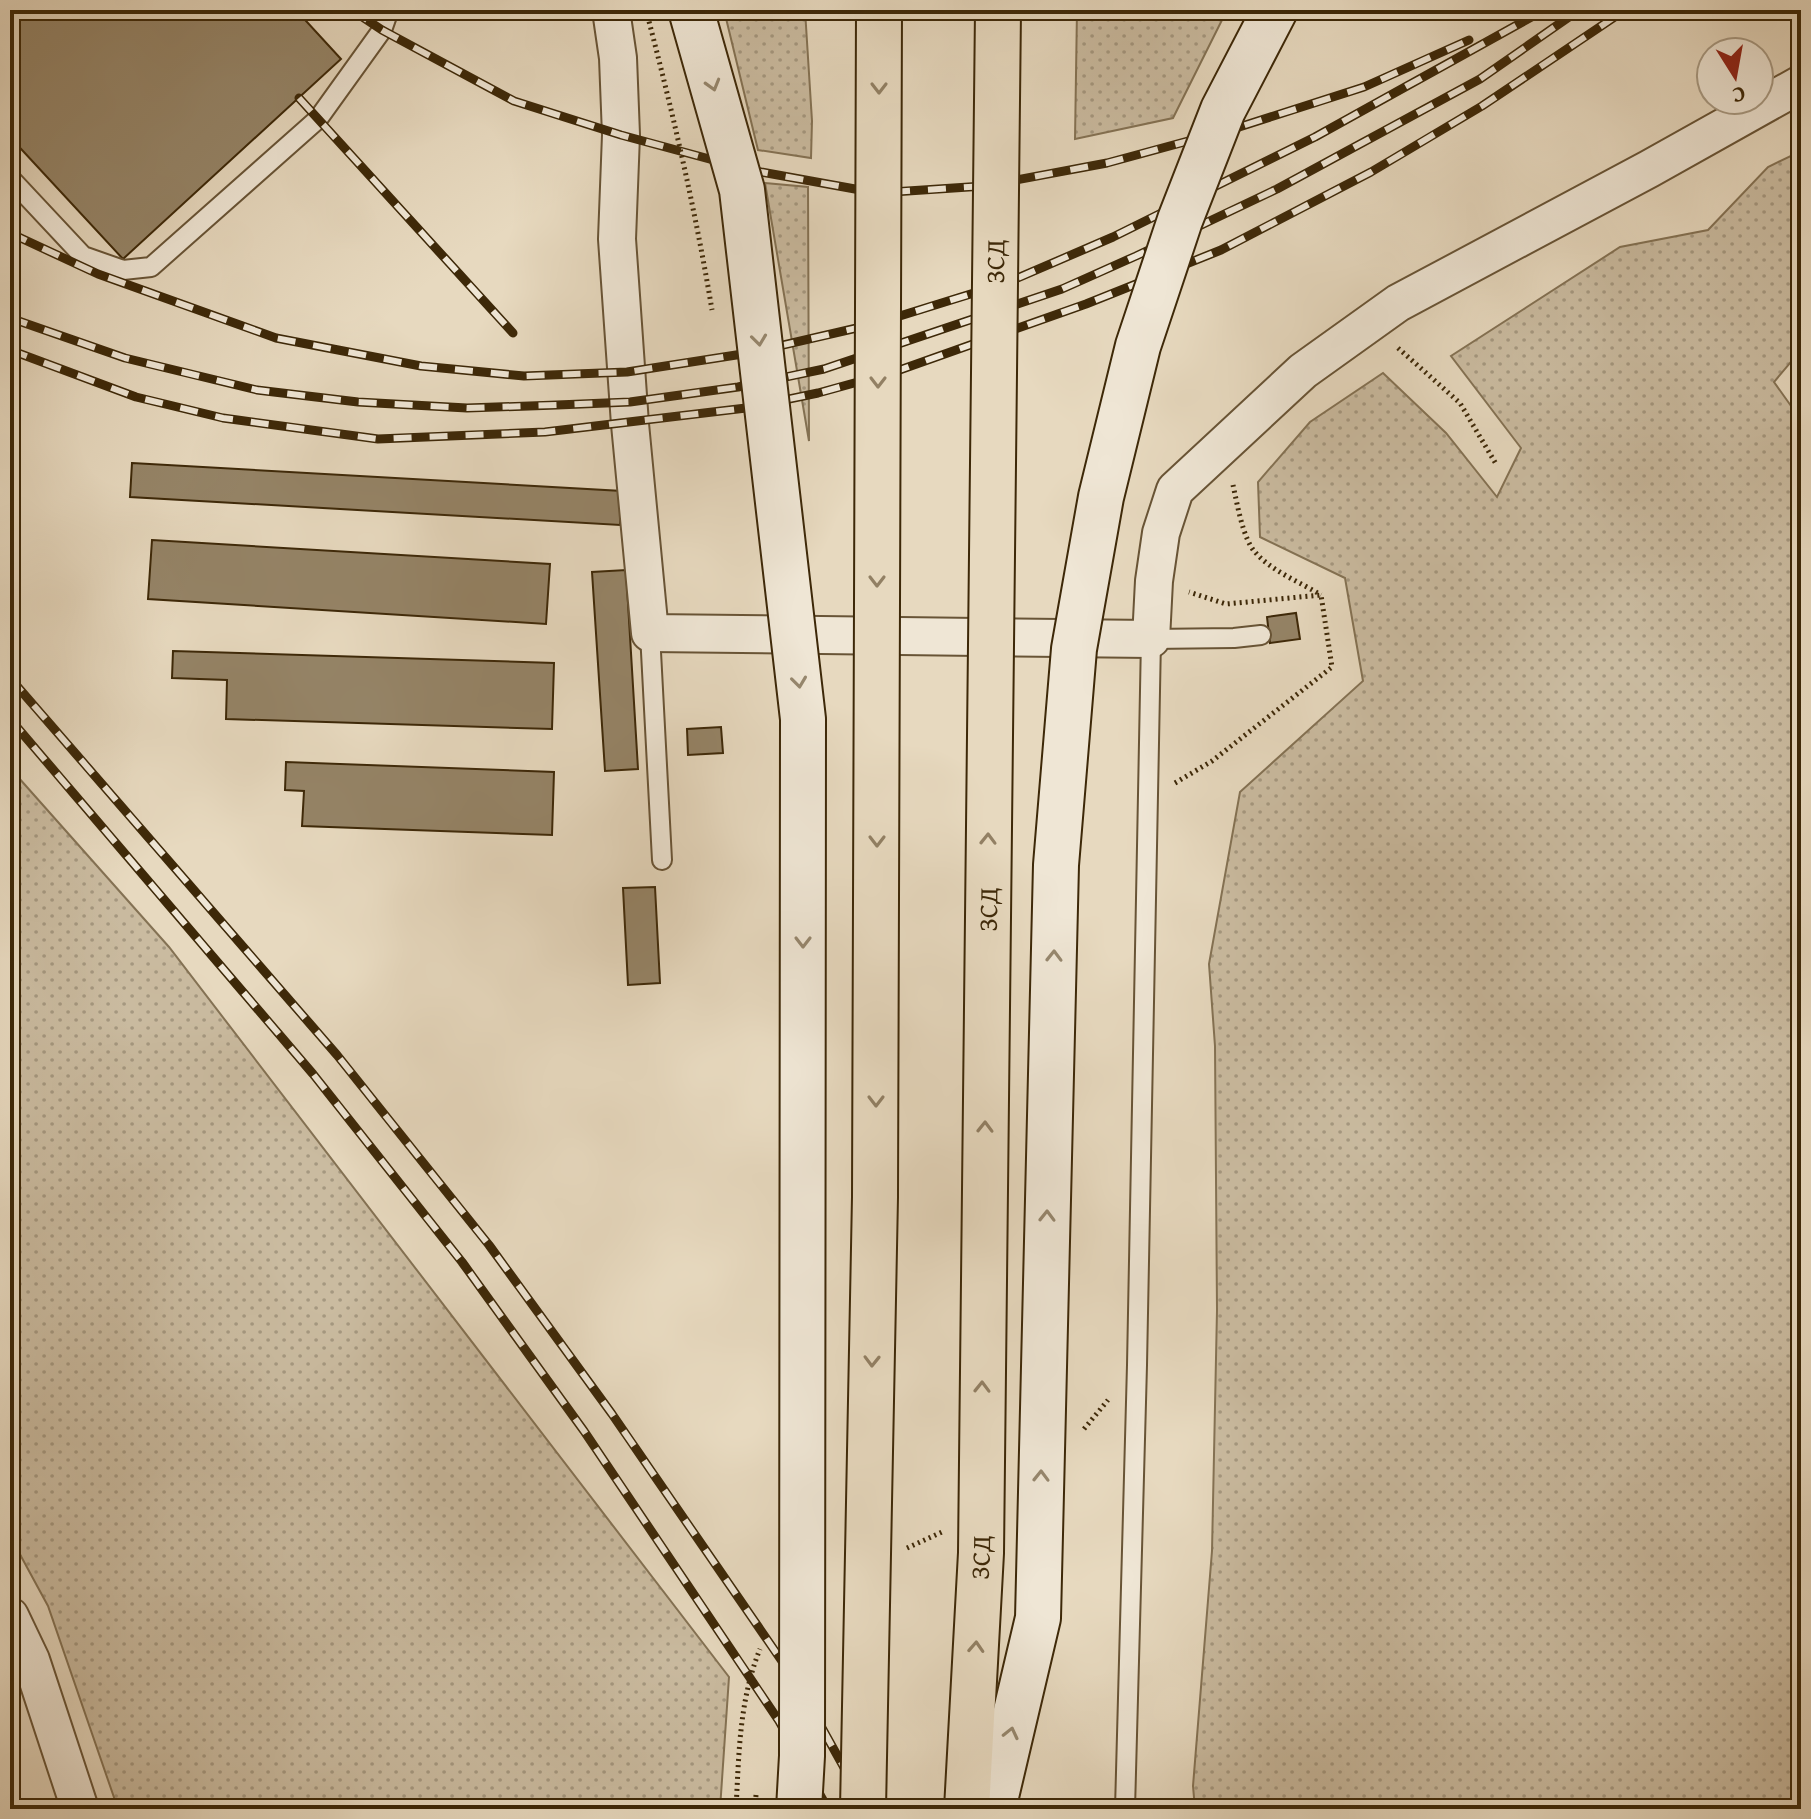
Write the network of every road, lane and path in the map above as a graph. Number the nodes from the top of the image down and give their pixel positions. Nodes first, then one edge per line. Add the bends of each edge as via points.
1 (389, 10) edge
2 (611, 10) edge
3 (646, 10) edge
4 (691, 10) edge
5 (879, 10) edge
6 (998, 10) edge
7 (1275, 10) edge
8 (1801, 84) edge
9 (10, 178) edge
10 (712, 312) dead end
11 (1370, 323) junction
12 (1223, 443) junction
13 (1496, 464) dead end
14 (1154, 581) junction
15 (1321, 595) junction
16 (650, 633) junction
17 (1261, 635) dead end
18 (1151, 639) junction
19 (1148, 799) junction
20 (662, 860) dead end
21 (10, 1616) edge
22 (763, 1659) dead end
23 (757, 1783) dead end
24 (80, 1809) edge
25 (736, 1809) edge
26 (755, 1809) edge
27 (799, 1809) edge
28 (863, 1809) edge
29 (967, 1809) edge
30 (993, 1809) edge
31 (1125, 1809) edge

1 - 9 lane via 382,30 318,119 151,267 123,270 83,256
2 - 16 street via 621,135 617,239
3 - 10 path, bridge via 700,237
4 -> 27 main road, bridge via 742,190 803,719
5 -> 28 highway, bridge via 875,1197
29 -> 6 highway, ЗСД, bridge via 981,1553
30 -> 7 main road, bridge via 1038,1618 1056,865 1074,649 1101,497 1138,346 1223,110
8 - 11 street
11 - 12 street via 1303,371
11 - 13 path via 1460,403
12 - 14 street via 1175,490
12 - 15 path via 1253,551
14 - 15 path via 1226,604
14 - 18 street
15 - 19 path via 1332,667 1212,761
16 - 18 street
16 - 20 lane
17 - 18 lane
18 - 19 lane
19 - 31 lane
21 - 24 street via 31,1660
22 - 25 path via 764,1641 749,1676 740,1720
23 - 26 path, bridge

